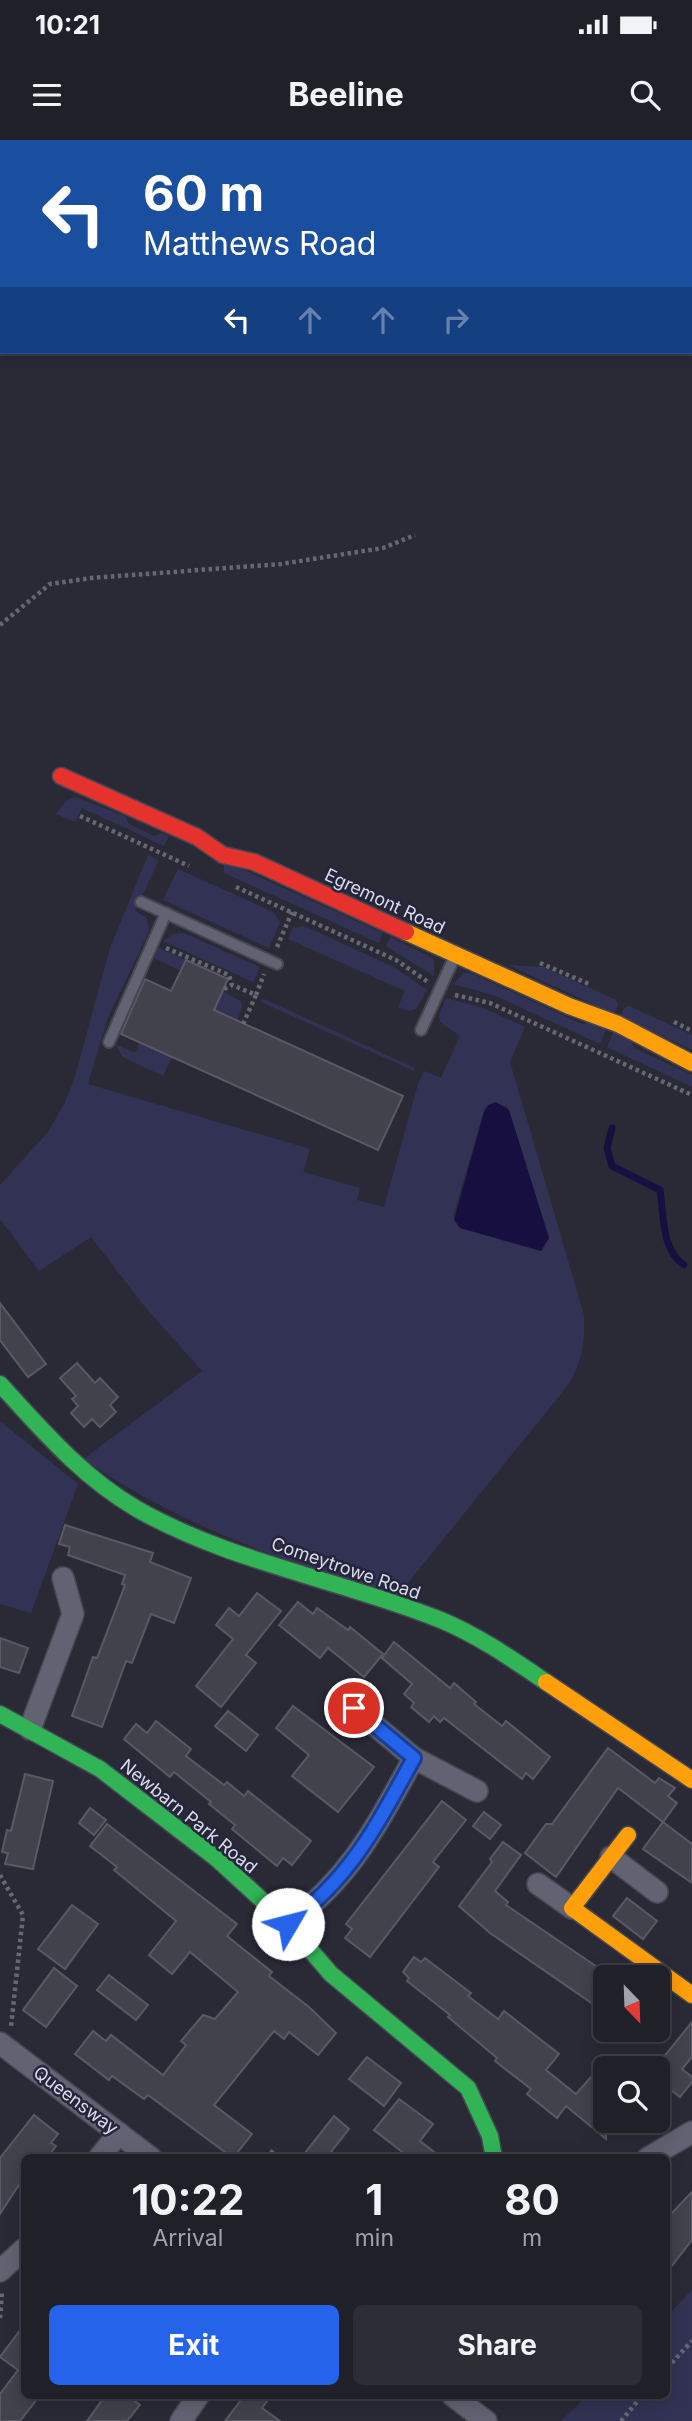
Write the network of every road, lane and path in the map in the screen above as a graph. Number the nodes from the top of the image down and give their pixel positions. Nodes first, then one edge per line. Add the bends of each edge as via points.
1 (415, 535) dead end
2 (0, 625) edge
3 (61, 776) dead end
4 (80, 816) dead end
5 (202, 871) dead end
6 (225, 882) dead end
7 (141, 902) dead end
8 (166, 913) junction
9 (153, 942) junction
10 (455, 955) junction
11 (277, 964) dead end
12 (232, 985) dead end
13 (440, 988) junction
14 (256, 995) dead end
15 (243, 1024) dead end
16 (421, 1030) dead end
17 (109, 1042) dead end
18 (692, 1063) edge
19 (692, 1095) edge
20 (0, 1384) edge
21 (63, 1578) dead end
22 (354, 1708) dead end
23 (0, 1714) edge
24 (30, 1729) junction
25 (414, 1758) junction
26 (692, 1780) edge
27 (477, 1791) dead end
28 (628, 1835) dead end
29 (611, 1857) junction
30 (0, 1875) edge
31 (537, 1884) dead end
32 (657, 1892) dead end
33 (572, 1908) junction
34 (288, 1924) junction
35 (692, 1995) edge
36 (3, 2040) edge
37 (692, 2132) edge
38 (119, 2133) junction
39 (276, 2148) dead end
40 (102, 2154) edge
41 (146, 2154) edge
42 (270, 2154) edge
43 (493, 2154) edge
44 (655, 2154) edge
45 (21, 2252) edge
46 (0, 2270) edge
47 (692, 2341) edge
48 (670, 2365) edge
49 (196, 2399) edge
50 (457, 2399) edge
51 (639, 2399) edge
52 (181, 2421) edge
53 (486, 2421) edge
54 (621, 2421) edge

1 - 2 path via 383,548 281,564 50,584
3 - 10 street, Egremont Road via 197,837 209,849 239,862 254,862
4 - 5 path
6 - 13 path via 396,960
7 - 8 lane
8 - 9 lane
8 - 11 lane
9 - 12 path via 229,975
9 - 17 lane
10 - 13 lane
10 - 18 street, Egremont Road via 569,1006 630,1027
13 - 16 lane
13 - 19 path via 490,1003
14 - 15 path
20 - 26 street, Comeytrowe Road via 76,1466 135,1508 184,1532 440,1620 483,1640
21 - 24 street via 73,1614
22 - 25 street
23 - 24 street, Newbarn Park Road
24 - 34 street, Newbarn Park Road via 100,1769 141,1799 217,1859
25 - 27 street
25 - 34 street via 349,1868 321,1899
28 - 29 street
29 - 32 street
29 - 33 street
30 - 36 path via 23,1915 10,2029
31 - 33 street
33 - 35 street
34 - 43 street, Newbarn Park Road via 331,1974 468,2088
36 - 38 street, Queensway
37 - 44 street
38 - 40 street
38 - 41 street, Queensway
39 - 42 path
45 - 46 street
47 - 48 path
49 - 52 street
50 - 53 street
51 - 54 path

